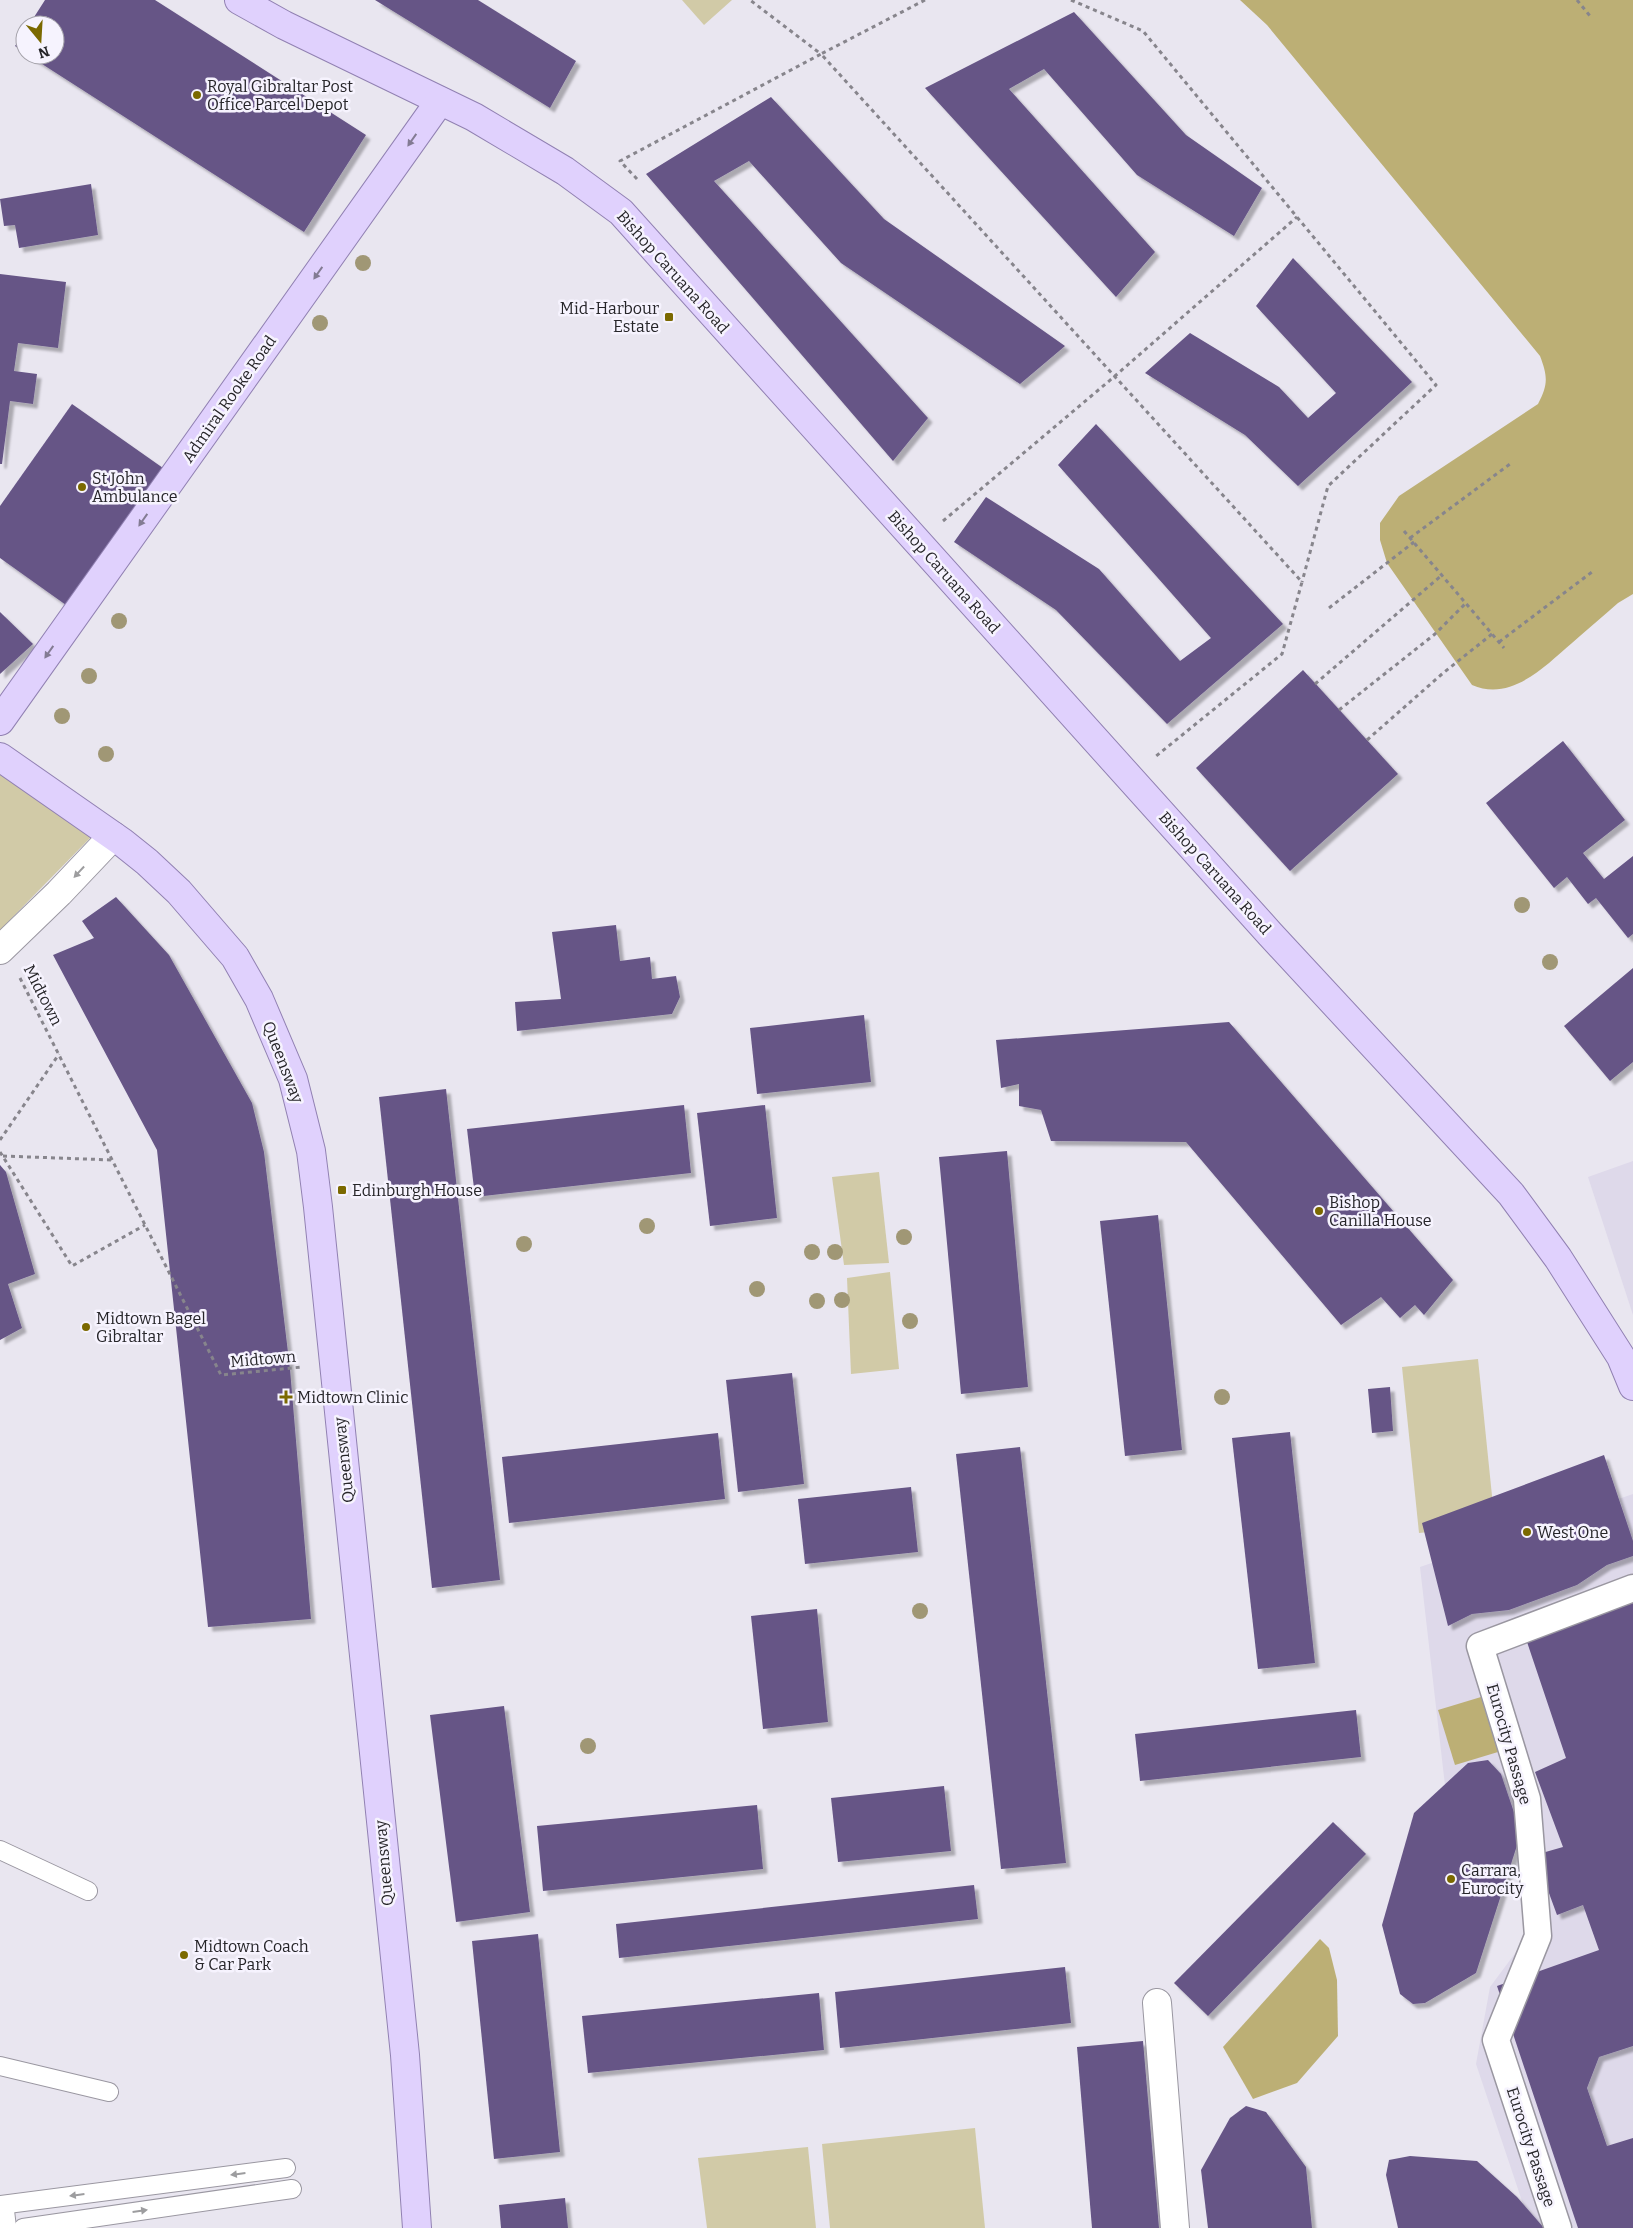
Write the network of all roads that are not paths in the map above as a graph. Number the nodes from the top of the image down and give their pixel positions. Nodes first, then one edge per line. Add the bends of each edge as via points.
1 (239, 0) edge
2 (440, 101) junction
3 (0, 721) edge
4 (0, 757) edge
5 (112, 836) junction
6 (2, 948) edge
7 (1633, 1386) edge
8 (1633, 1588) edge
9 (0, 1850) edge
10 (88, 1891) dead end
11 (1157, 2003) dead end
12 (0, 2066) edge
13 (109, 2092) dead end
14 (286, 2168) dead end
15 (292, 2189) dead end
16 (0, 2205) edge
17 (0, 2211) edge
18 (2, 2228) edge
19 (23, 2228) edge
20 (417, 2228) edge
21 (1175, 2228) edge
22 (1558, 2228) edge

1 - 2 main road, Bishop Caruana Road
2 -> 3 main road, Admiral Rooke Road
2 - 7 main road, Bishop Caruana Road via 474,117 565,171 621,212 1270,934 1511,1194 1558,1258 1621,1357
4 - 5 main road, Queensway
5 -> 6 street
5 - 20 main road, Queensway via 179,892 235,957 259,999 293,1079 311,1151 405,2055
8 - 22 street, Eurocity Passage via 1480,1646 1527,1799 1538,1936 1496,2040
9 - 10 lane
11 - 21 street
12 - 13 lane
14 -> 16 lane
19 -> 15 lane
17 - 18 street

